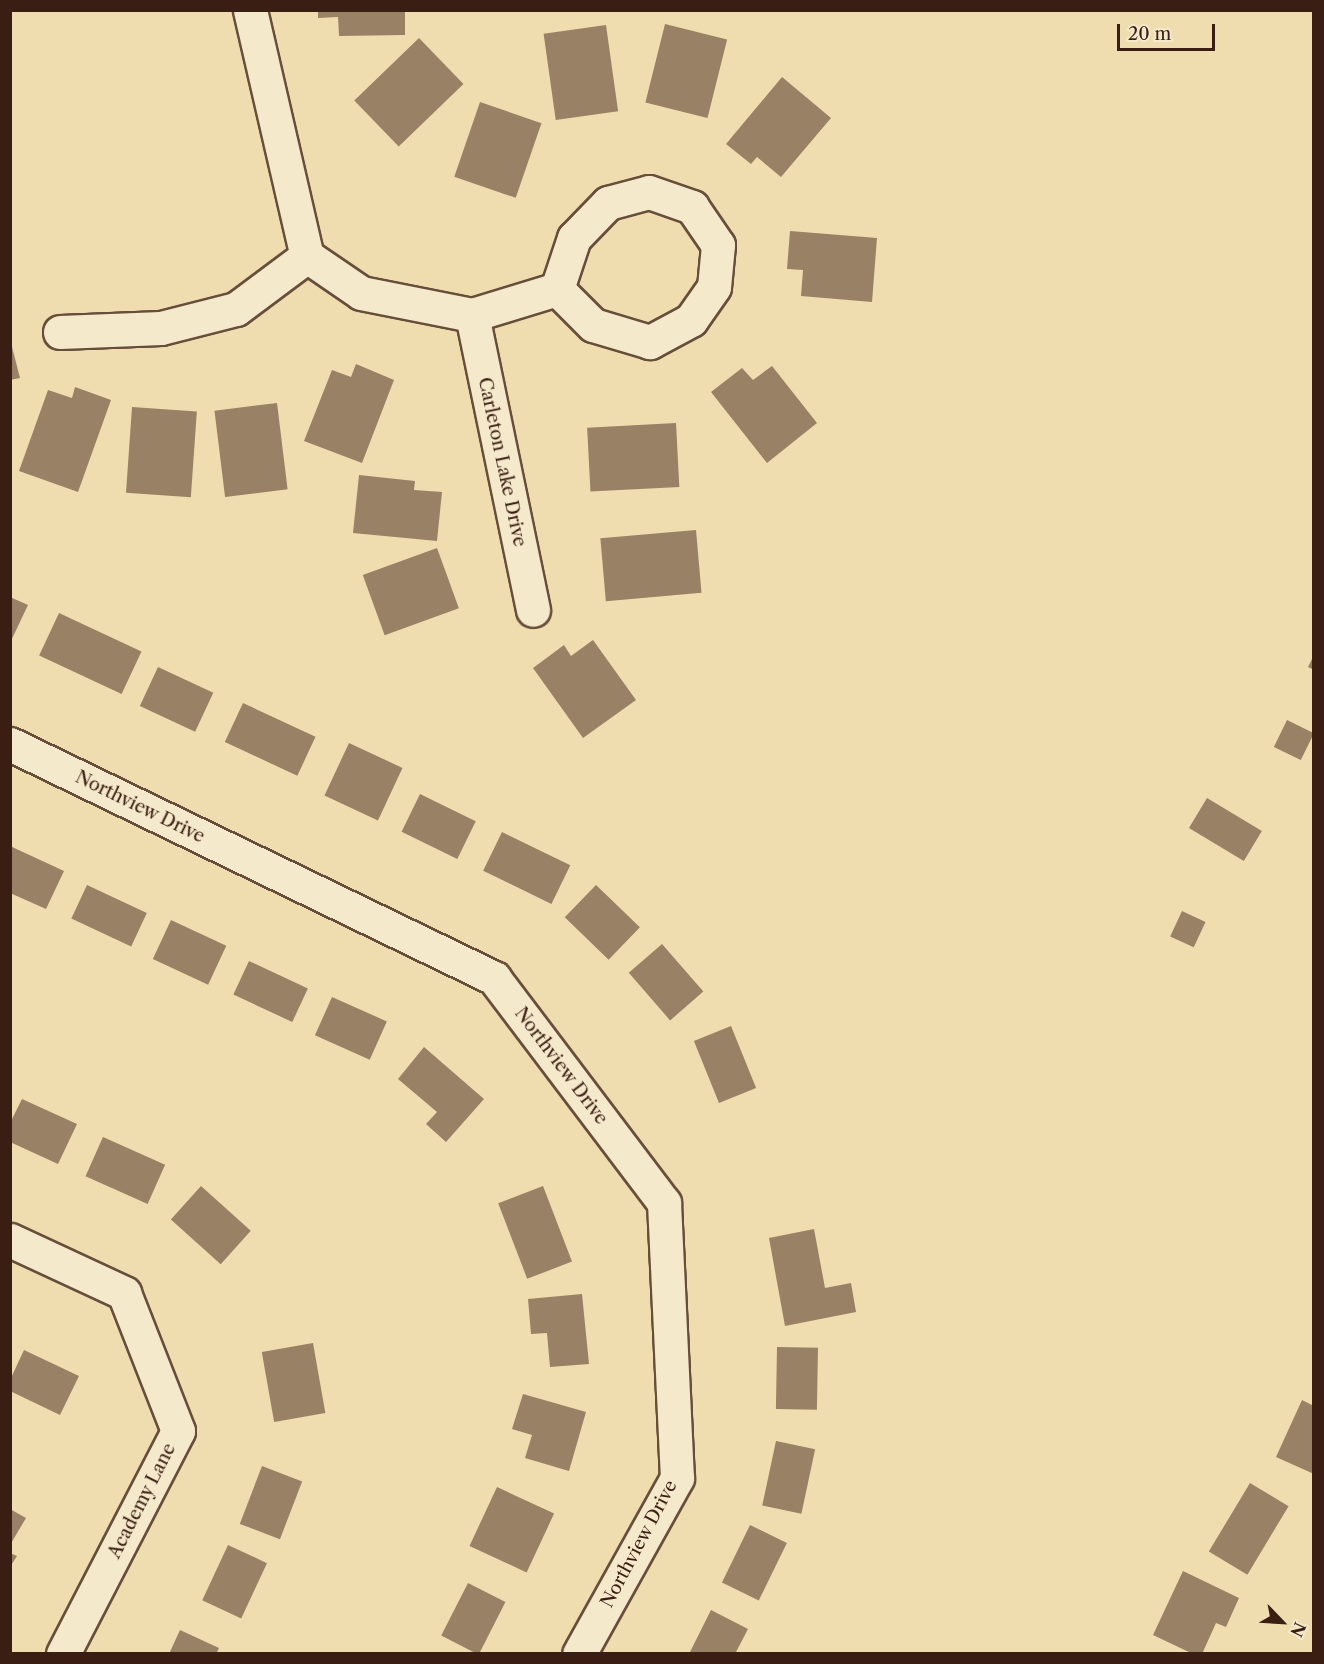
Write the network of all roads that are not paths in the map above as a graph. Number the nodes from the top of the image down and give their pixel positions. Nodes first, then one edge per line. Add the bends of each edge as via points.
1 (250, 10) edge
2 (308, 256) junction
3 (557, 289) junction
4 (472, 315) junction
5 (60, 332) dead end
6 (533, 610) dead end
7 (10, 744) edge
8 (10, 1240) edge
9 (63, 1653) edge
10 (579, 1653) edge

1 - 2 street
2 - 4 street via 361,293
2 - 5 street via 236,309 161,328
3 - 3 street via 593,325 650,342 691,320 703,304 714,287 718,245 692,207 649,192 608,202 574,238
3 - 4 street
4 - 6 street, Carleton Lake Drive
7 - 10 street, Northview Drive via 494,978 664,1203 677,1478
8 - 9 street, Academy Lane via 124,1293 178,1431

